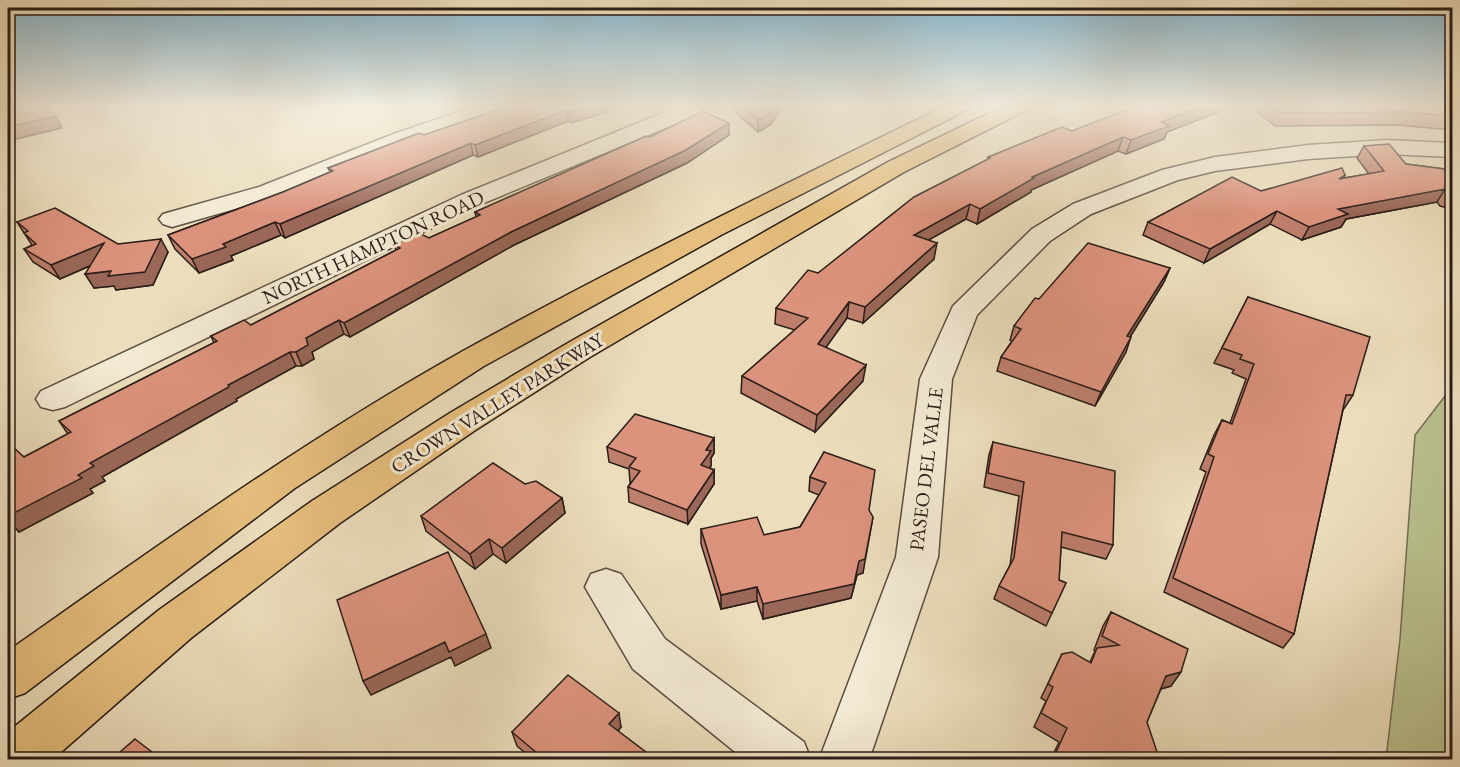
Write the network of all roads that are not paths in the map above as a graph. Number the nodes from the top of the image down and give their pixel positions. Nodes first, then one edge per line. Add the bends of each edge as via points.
1 (394, 142) edge
2 (615, 142) edge
3 (884, 142) edge
4 (918, 142) edge
5 (947, 142) edge
6 (1452, 150) edge
7 (896, 167) junction
8 (172, 219) dead end
9 (53, 399) dead end
10 (606, 587) dead end
11 (8, 678) edge
12 (13, 759) edge
13 (786, 759) edge
14 (843, 759) edge

1 - 8 street via 268,192
2 - 9 street, NORTH HAMPTON ROAD via 470,200
3 - 11 main road via 472,358 282,478
4 - 7 main road via 887,159
5 - 7 main road, CROWN VALLEY PARKWAY
6 - 14 street, PASEO DEL VALLE via 1387,147 1308,152 1215,164 1170,175 1082,209 1041,235 963,312 936,379 917,557
7 - 12 main road, CROWN VALLEY PARKWAY via 550,368 326,512 175,624
10 - 13 street via 649,654

